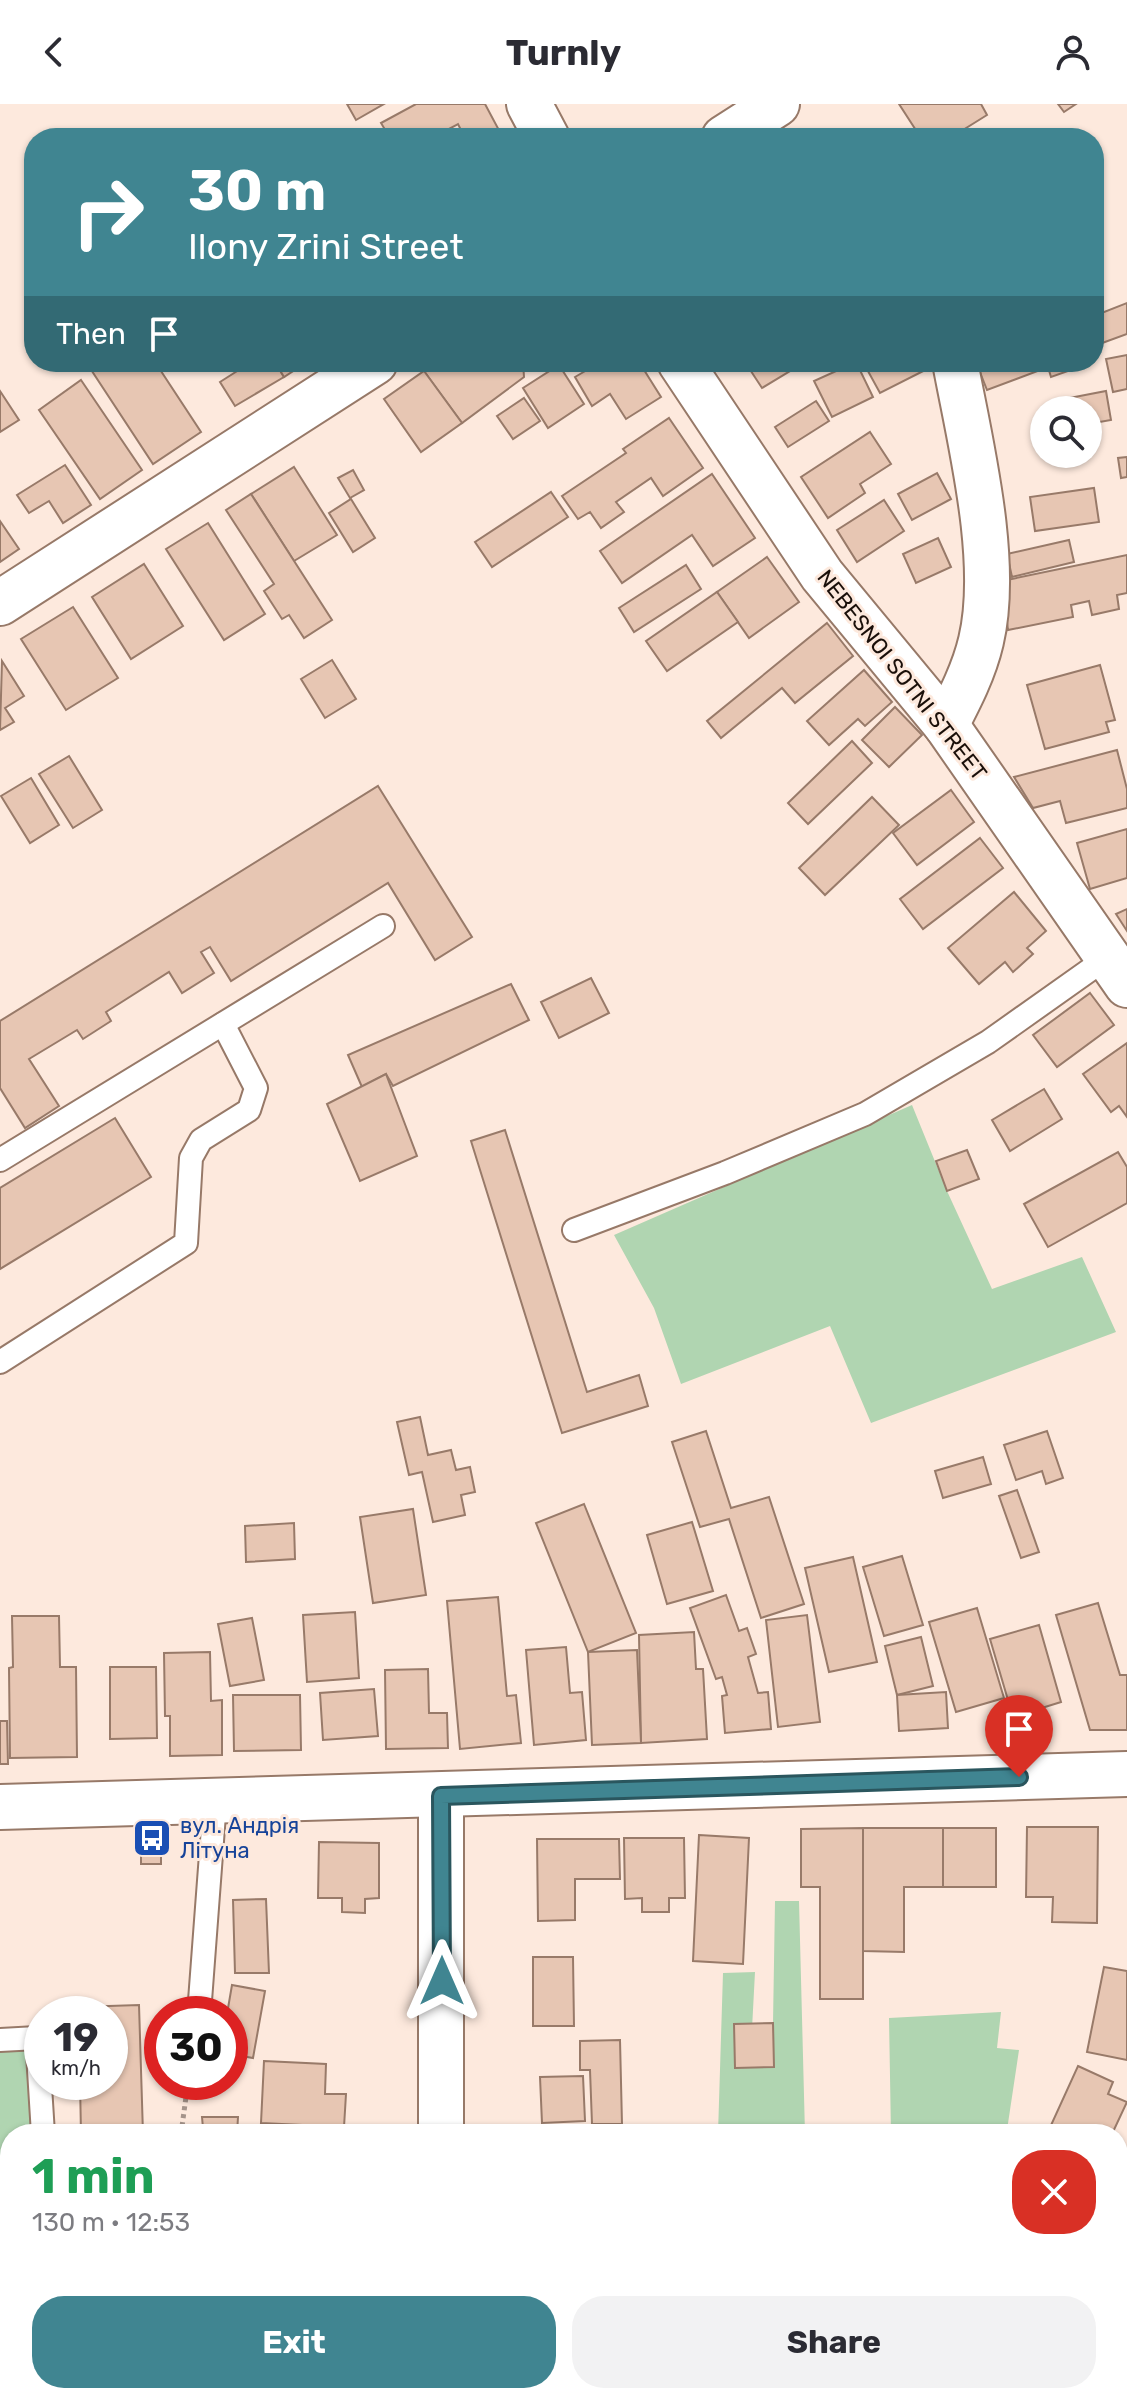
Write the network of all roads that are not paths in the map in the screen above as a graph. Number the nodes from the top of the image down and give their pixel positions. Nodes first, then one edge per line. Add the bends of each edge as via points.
1 (529, 104) edge
2 (777, 104) edge
3 (542, 128) edge
4 (740, 128) edge
5 (359, 372) edge
6 (687, 372) edge
7 (957, 372) edge
8 (0, 603) edge
9 (946, 725) junction
10 (383, 926) dead end
11 (1117, 971) edge
12 (223, 1024) junction
13 (0, 1160) edge
14 (574, 1230) dead end
15 (0, 1362) edge
16 (1127, 1774) edge
17 (441, 1796) junction
18 (215, 1801) junction
19 (0, 1807) edge
20 (200, 1996) edge
21 (0, 2040) edge
22 (42, 2124) edge
23 (441, 2124) edge

1 - 3 street
2 - 4 street
5 - 8 street
6 - 9 street, NEBESNOI SOTNI STREET via 822,575
7 - 9 street via 984,528 986,595 982,639
9 - 11 street, NEBESNOI SOTNI STREET
10 - 12 lane
11 - 14 lane via 865,1114
12 - 13 lane
12 - 15 lane via 256,1088 249,1110 201,1140 191,1158 186,1243
16 - 17 street
17 - 18 street
17 - 23 street
18 - 19 street
18 - 20 lane
21 - 22 lane via 37,2038

